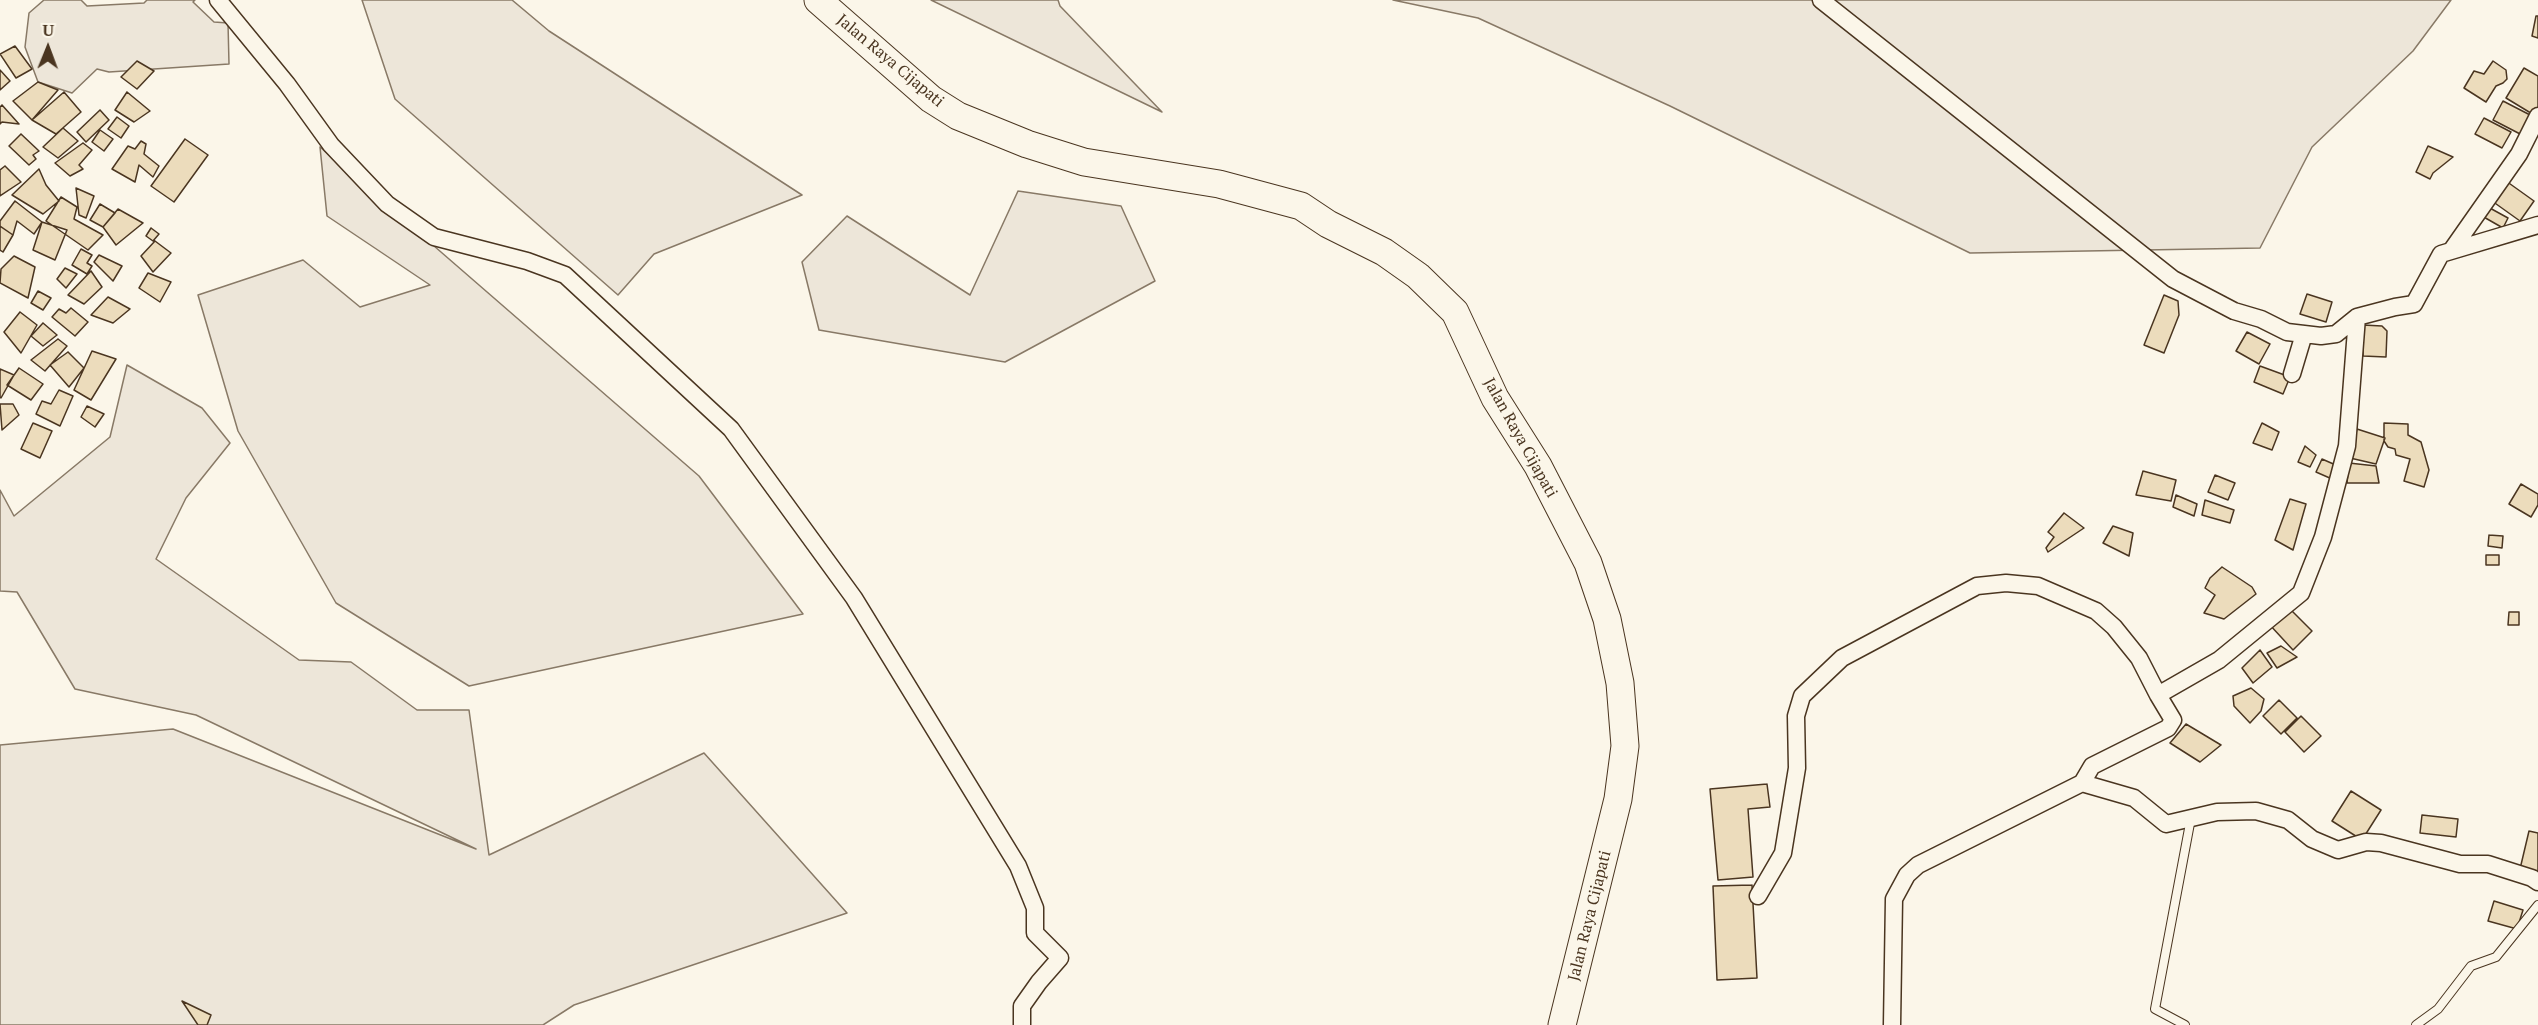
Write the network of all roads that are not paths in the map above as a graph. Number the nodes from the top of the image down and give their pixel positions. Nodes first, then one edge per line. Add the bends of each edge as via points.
1 (218, 0) edge
2 (818, 0) edge
3 (1821, 0) edge
4 (2538, 116) edge
5 (2538, 225) edge
6 (2451, 251) junction
7 (2357, 317) junction
8 (2304, 334) junction
9 (2292, 374) dead end
10 (2158, 695) junction
11 (2082, 783) junction
12 (2191, 818) junction
13 (2538, 882) edge
14 (1758, 896) dead end
15 (2538, 905) edge
16 (1022, 1025) edge
17 (1562, 1025) edge
18 (1892, 1025) edge
19 (2185, 1025) edge
20 (2416, 1025) edge

1 - 16 street via 331,145 387,204 434,237 565,275 731,429 854,598 1018,866 1035,908 1035,933 1060,958 1022,1006
2 - 17 main road, Jalan Raya Cijapati via 931,99 958,116 1084,162 1219,184 1301,206 1384,252 1418,276 1455,312 1495,398 1538,466 1588,563 1607,618 1620,684 1625,746 1618,799
3 - 8 street via 2173,279 2234,311 2287,332
4 - 6 street via 2519,154
5 - 6 street
6 - 7 street via 2441,254 2414,304
7 - 8 street via 2336,334
7 - 10 street via 2347,446 2323,537 2304,586 2295,599 2219,660
8 - 9 street
10 - 11 street via 2171,714 2171,724 2092,766
10 - 14 street via 2139,658 2096,611 2037,586 1977,586 1842,658 1802,696 1796,716 1797,768 1783,853
11 - 12 street via 2134,798 2166,824
11 - 18 street via 1907,874 1894,899
12 - 13 street via 2229,810 2256,811 2288,820 2312,839 2338,850 2366,842 2381,843 2460,864 2488,864
12 - 19 lane via 2155,1009
15 - 20 lane via 2496,957 2471,966 2438,1009

